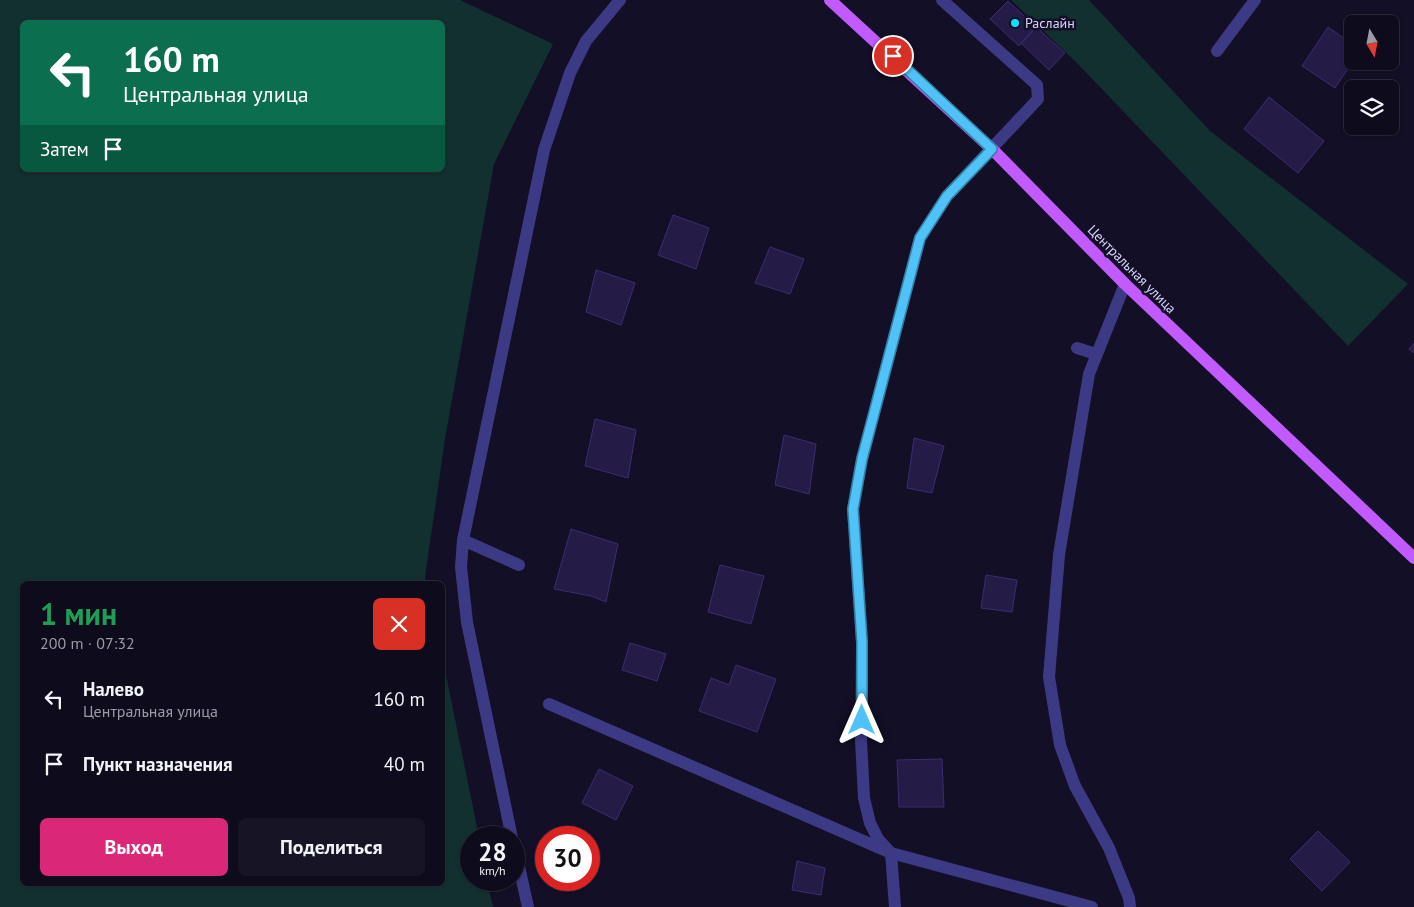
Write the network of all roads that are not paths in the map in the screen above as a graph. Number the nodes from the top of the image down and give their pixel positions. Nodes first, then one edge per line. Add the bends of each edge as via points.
1 (620, 0) edge
2 (830, 0) edge
3 (942, 0) edge
4 (1256, 0) edge
5 (1217, 52) dead end
6 (992, 149) junction
7 (1125, 284) junction
8 (1077, 348) dead end
9 (1096, 354) junction
10 (463, 540) junction
11 (1414, 558) edge
12 (520, 565) dead end
13 (549, 704) dead end
14 (510, 826) edge
15 (891, 853) junction
16 (524, 891) edge
17 (528, 907) edge
18 (895, 907) edge
19 (1092, 907) edge
20 (1130, 907) edge

1 - 10 street via 586,41 570,74 544,150
2 - 6 main road, Центральная улица
3 - 6 street via 1037,85 1038,99
4 - 5 street
6 - 7 main road, Центральная улица
6 - 15 street via 947,196 920,238 862,459 853,509 862,642 864,798 870,824
7 - 9 street
7 - 11 main road, Центральная улица
8 - 9 street
9 - 20 street via 1089,374 1058,555 1049,677 1063,753 1075,786 1109,848
10 - 12 street
10 - 14 street via 461,567 467,622
13 - 15 street
15 - 18 street
15 - 19 street
16 - 17 street

